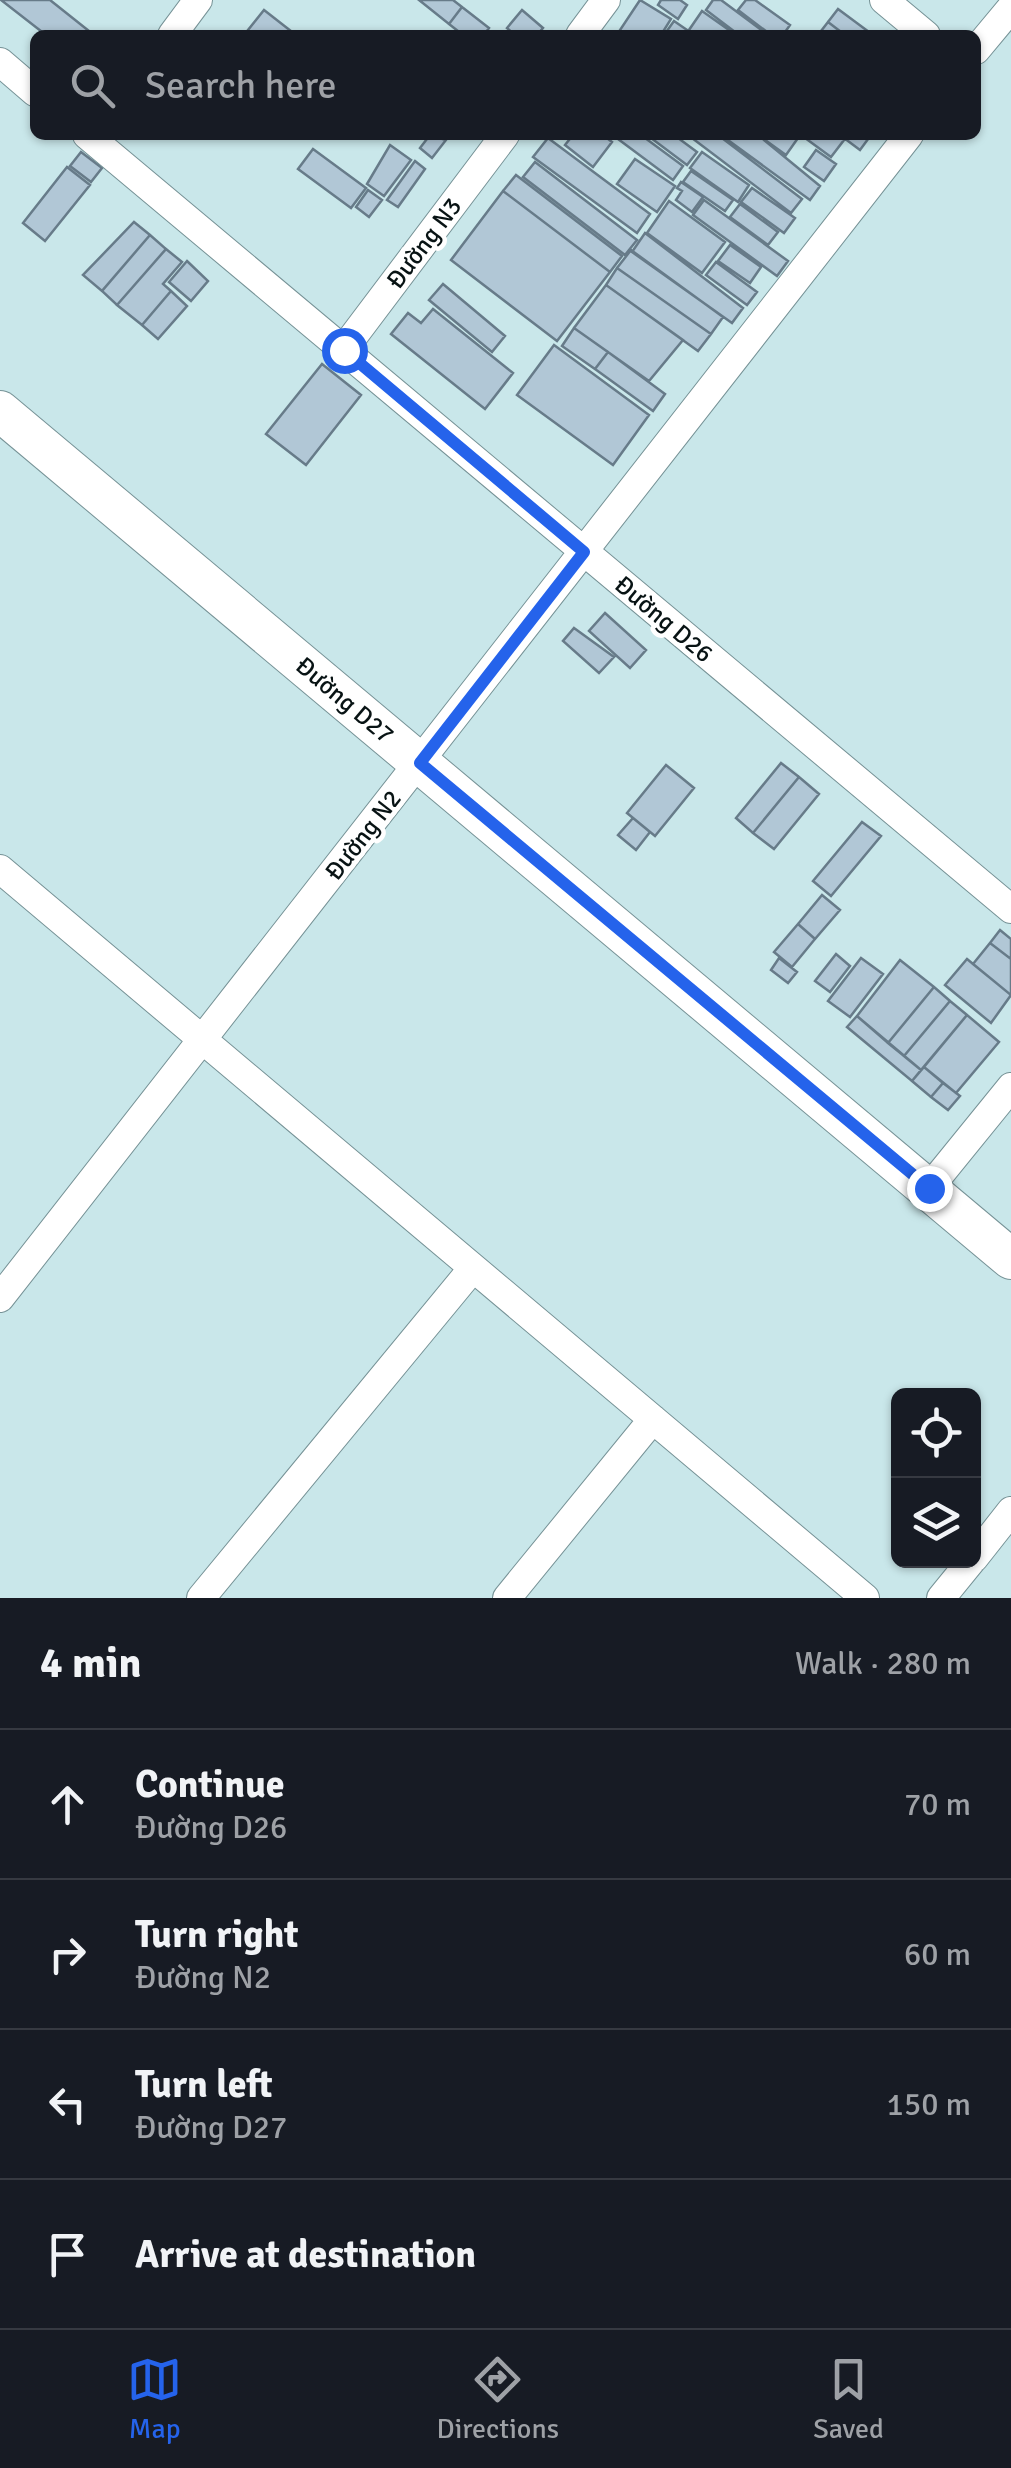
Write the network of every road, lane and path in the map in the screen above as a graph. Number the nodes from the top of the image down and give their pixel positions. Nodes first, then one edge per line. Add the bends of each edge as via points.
1 (198, 0) edge
2 (606, 0) edge
3 (884, 0) edge
4 (1011, 8) edge
5 (176, 30) edge
6 (584, 30) edge
7 (920, 30) edge
8 (981, 44) edge
9 (0, 62) edge
10 (30, 88) edge
11 (96, 140) edge
12 (501, 140) edge
13 (905, 140) edge
14 (344, 350) junction
15 (0, 411) edge
16 (584, 552) junction
17 (420, 763) junction
18 (0, 869) edge
19 (1011, 909) edge
20 (203, 1041) junction
21 (1011, 1087) edge
22 (929, 1188) junction
23 (1011, 1259) edge
24 (473, 1268) junction
25 (0, 1298) edge
26 (653, 1420) junction
27 (1011, 1512) edge
28 (981, 1548) edge
29 (965, 1568) edge
30 (200, 1598) edge
31 (507, 1598) edge
32 (865, 1598) edge
33 (942, 1598) edge

1 - 5 street
2 - 6 street
3 - 7 street
4 - 8 street
9 - 10 street
11 - 14 street, Đường D26
12 - 14 street, Đường N3
13 - 16 street, Đường N2
14 - 16 street, Đường D26
15 - 17 street, Đường D27
16 - 17 street, Đường N2
16 - 19 street, Đường D26
17 - 20 street, Đường N2
17 - 22 street, Đường D27
18 - 20 street
20 - 24 street
20 - 25 street, Đường N2
21 - 22 street
22 - 23 street, Đường D27
24 - 26 street
24 - 30 street
26 - 31 street
26 - 32 street
27 - 28 street
29 - 33 street

